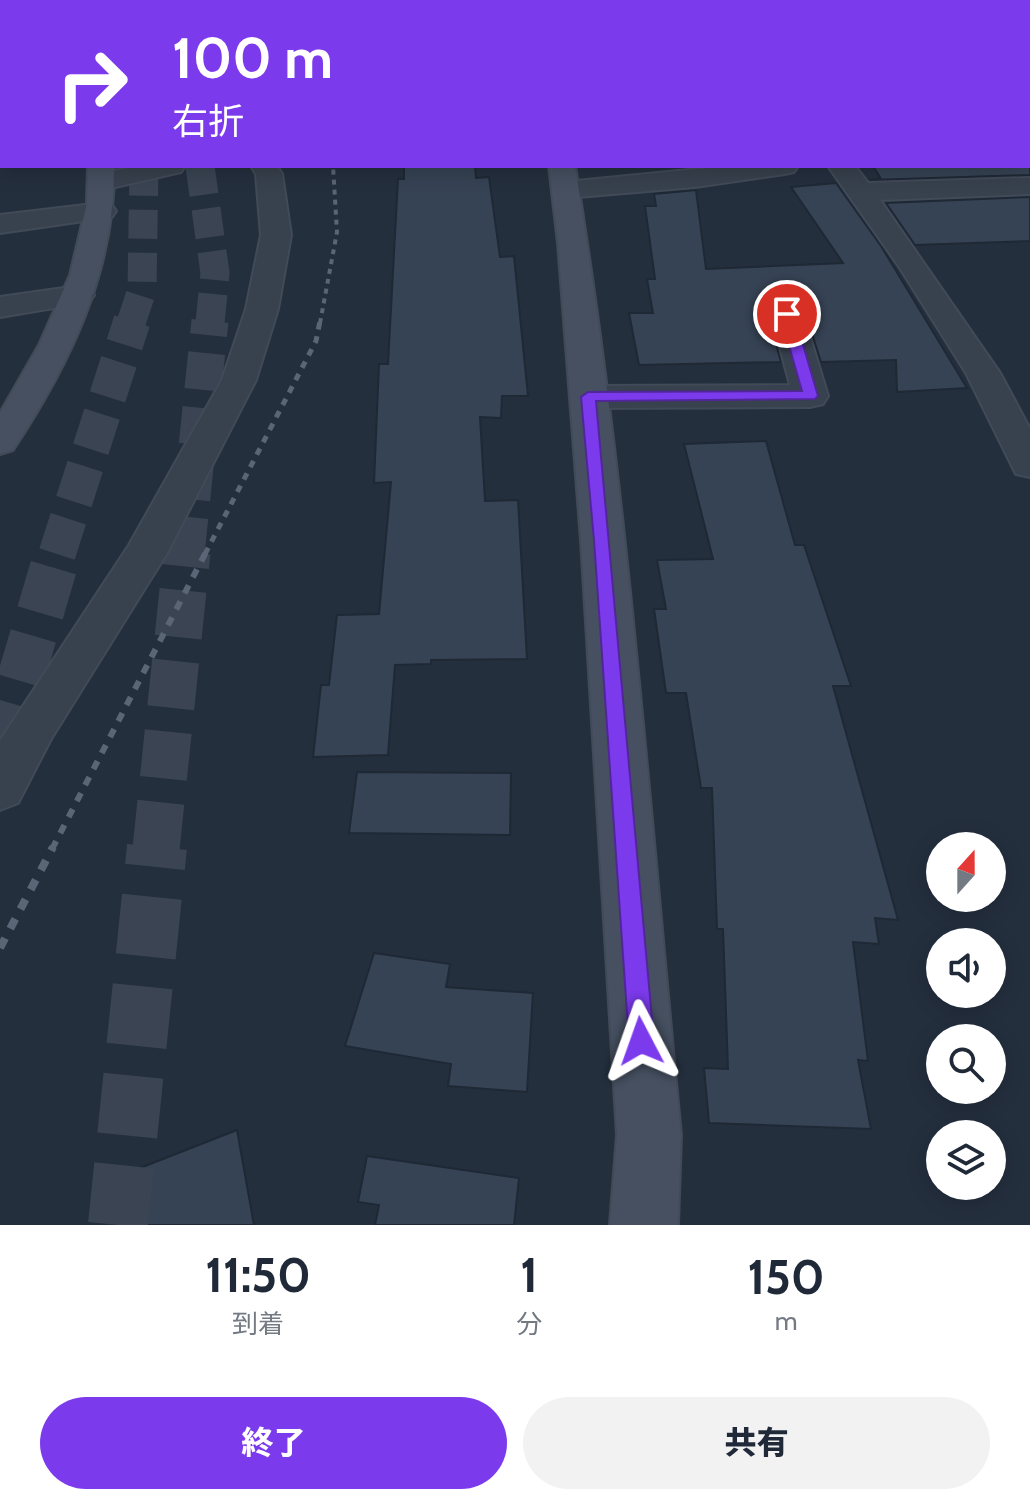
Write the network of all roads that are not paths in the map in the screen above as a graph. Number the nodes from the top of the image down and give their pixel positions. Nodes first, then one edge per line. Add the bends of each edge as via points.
1 (165, 168) edge
2 (265, 168) edge
3 (771, 168) edge
4 (842, 168) edge
5 (564, 178) edge
6 (102, 186) edge
7 (1030, 186) edge
8 (860, 192) junction
9 (0, 224) edge
10 (78, 295) junction
11 (0, 307) edge
12 (787, 314) dead end
13 (588, 397) junction
14 (0, 442) edge
15 (1030, 465) edge
16 (0, 788) edge
17 (644, 1225) edge

1 - 6 street
2 - 16 street via 276,235 262,309 239,380 146,553 34,725
3 - 5 street via 695,179
4 - 8 street
5 - 13 street
6 - 9 street
6 - 10 street
7 - 8 street
8 - 15 street via 983,373
10 - 11 street
10 - 14 street via 30,395
12 - 13 street via 810,396
13 - 17 street via 649,1135

